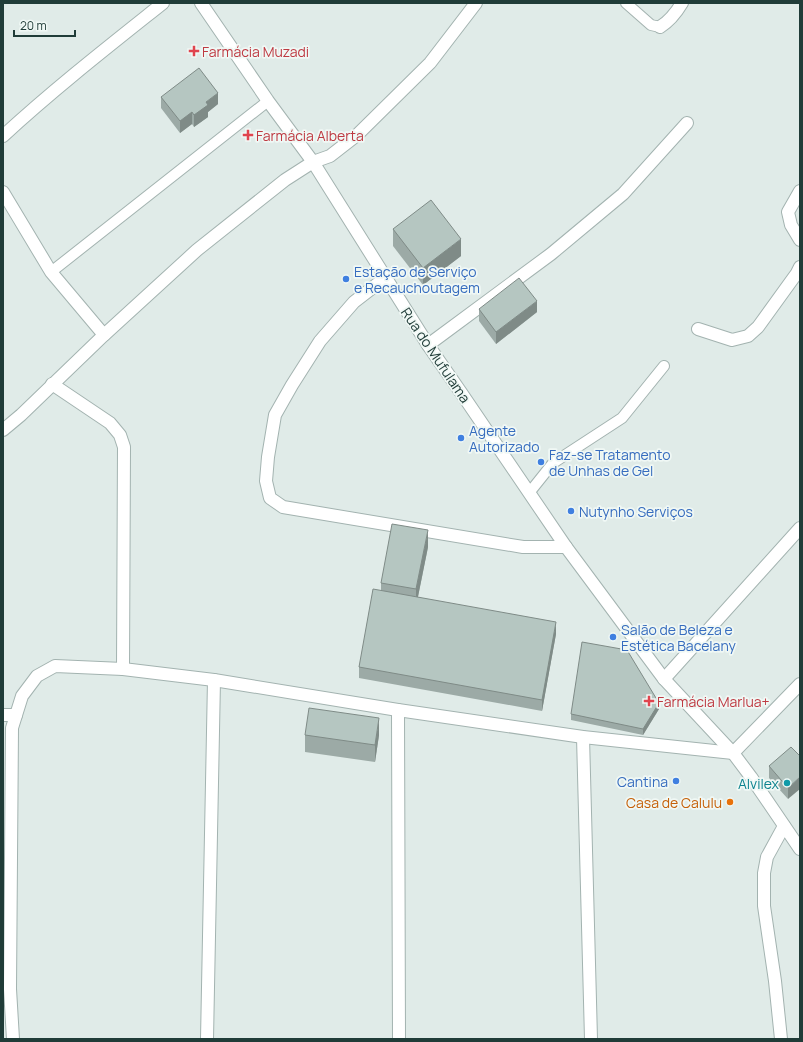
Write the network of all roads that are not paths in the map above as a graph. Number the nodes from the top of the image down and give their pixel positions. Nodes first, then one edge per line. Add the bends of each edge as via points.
1 (163, 3) edge
2 (201, 3) edge
3 (476, 3) edge
4 (626, 3) edge
5 (682, 3) edge
6 (660, 27) joint
7 (268, 101) junction
8 (686, 123) dead end
9 (3, 136) edge
10 (313, 162) junction
11 (800, 191) edge
12 (3, 192) edge
13 (800, 240) edge
14 (800, 267) edge
15 (51, 272) junction
16 (385, 278) junction
17 (698, 329) dead end
18 (104, 335) junction
19 (428, 345) junction
20 (664, 366) dead end
21 (52, 384) junction
22 (3, 430) edge
23 (529, 493) junction
24 (800, 528) edge
25 (566, 547) junction
26 (123, 669) junction
27 (664, 679) junction
28 (214, 680) junction
29 (800, 684) edge
30 (398, 710) junction
31 (3, 715) edge
32 (16, 715) junction
33 (583, 737) junction
34 (733, 753) junction
35 (784, 826) junction
36 (800, 850) edge
37 (7, 989) edge
38 (13, 1039) edge
39 (206, 1039) edge
40 (399, 1039) edge
41 (591, 1039) edge
42 (781, 1039) edge

1 - 9 street via 59,86
2 - 7 street, Rua do Mufulama
3 - 10 street via 430,63 357,135 330,156
4 - 6 lane via 651,25
5 - 6 street via 667,23
7 - 10 street, Rua do Mufulama
7 - 15 lane
8 - 19 street via 623,194 552,254
10 - 16 street, Rua do Mufulama
10 - 18 street via 285,180 197,250
11 - 13 street via 788,212 791,225
12 - 15 street
14 - 17 street via 758,327 748,336 732,340
15 - 18 street
16 - 19 street, Rua do Mufulama
16 - 25 street via 354,302 320,341 275,415 266,482 270,498 283,507 523,547
18 - 21 street
19 - 23 street, Rua do Mufulama
20 - 23 lane via 622,418 553,463
21 - 22 street
21 - 26 street via 110,423 120,435 124,447
23 - 25 street, Rua do Mufulama
24 - 27 street
25 - 27 street, Rua do Mufulama
26 - 28 street
26 - 32 street via 55,666 37,676 22,696
27 - 34 street, Rua do Mufulama
28 - 30 street
28 - 39 street
29 - 34 street
30 - 33 street
30 - 40 street
31 - 32 street
32 - 37 street via 12,728
33 - 34 street
33 - 41 street
34 - 35 street, Rua do Mufulama
35 - 36 street, Rua do Mufulama
35 - 42 street via 767,857 764,873 764,906
37 - 38 street

